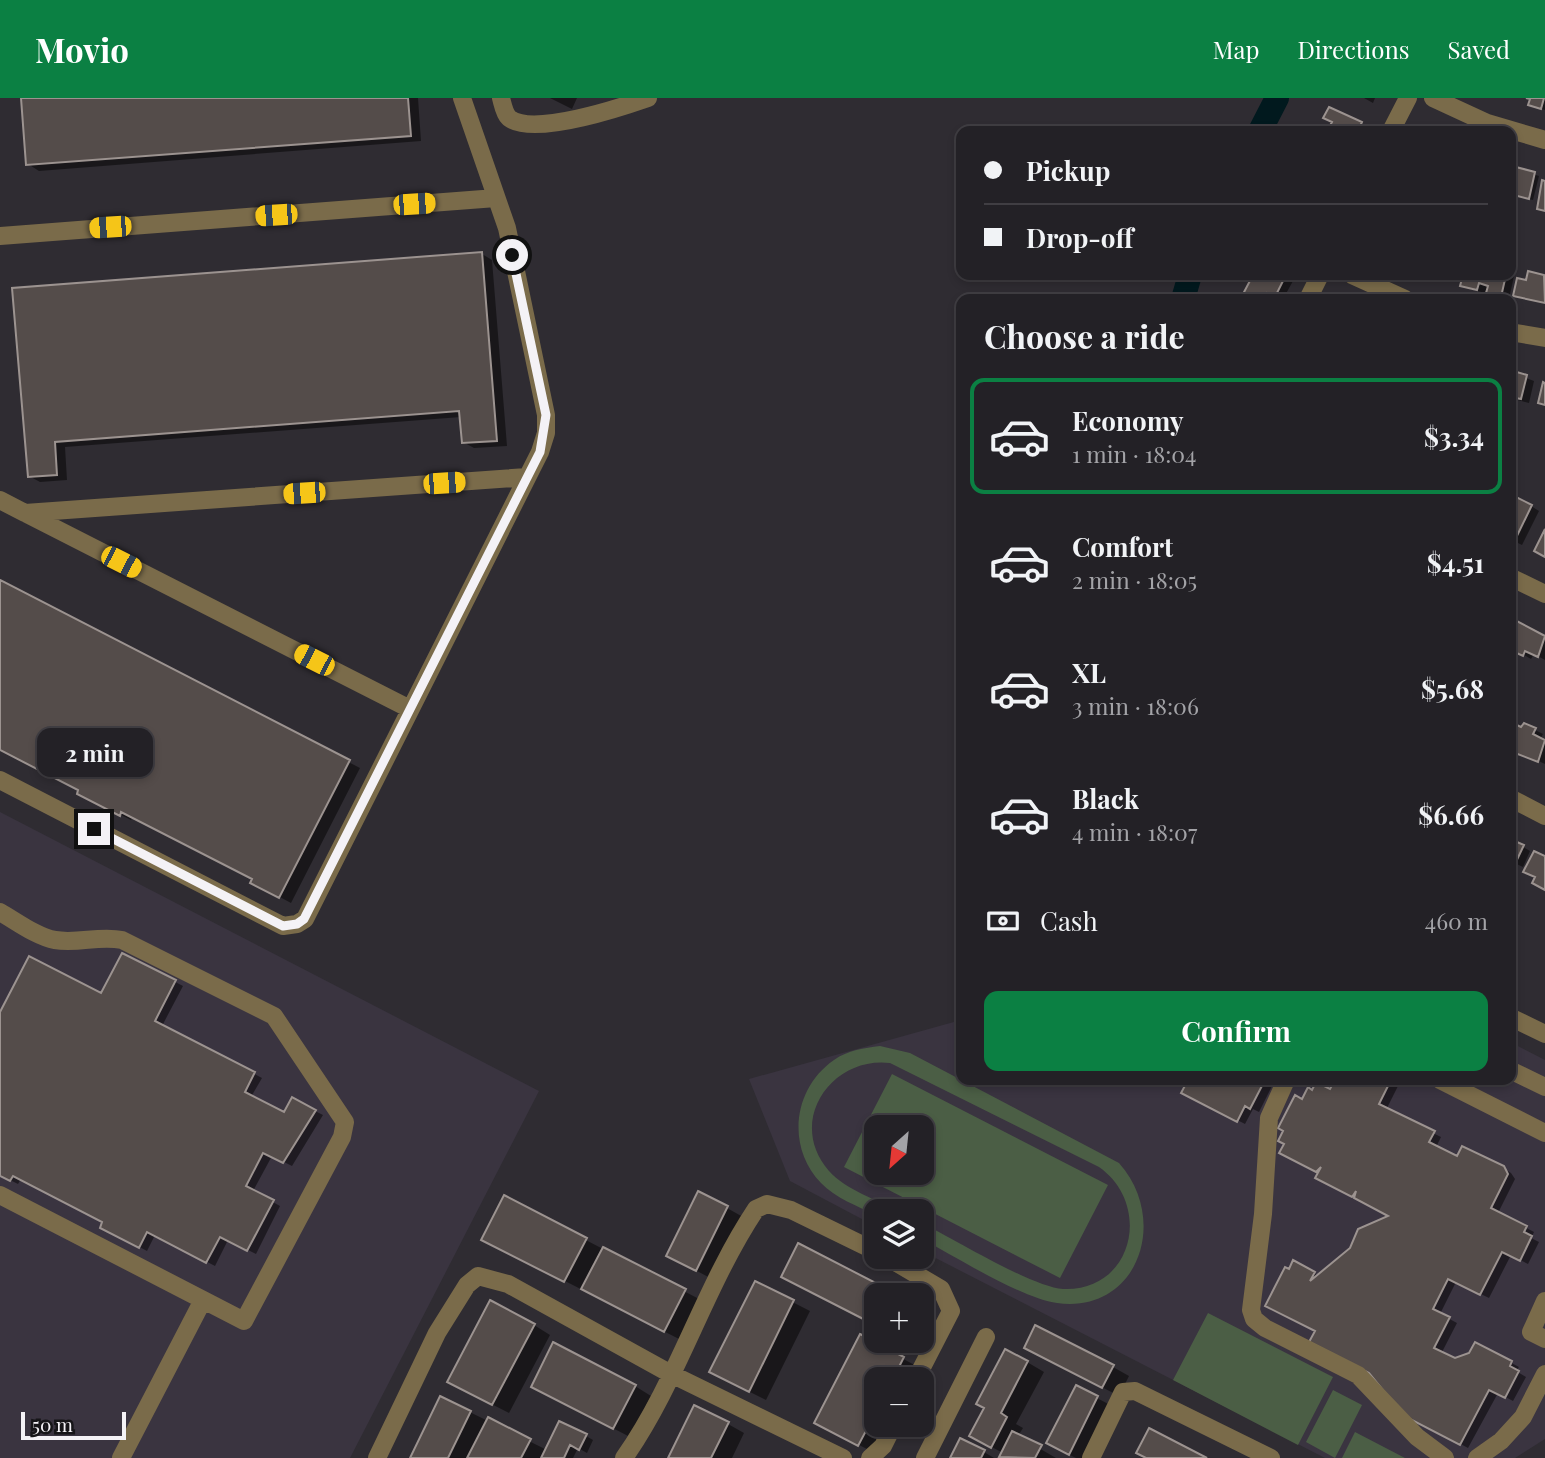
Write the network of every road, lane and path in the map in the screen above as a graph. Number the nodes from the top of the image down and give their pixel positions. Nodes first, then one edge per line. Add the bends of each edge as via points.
1 (462, 98) edge
2 (501, 98) edge
3 (648, 98) edge
4 (1408, 98) edge
5 (1433, 98) edge
6 (1394, 126) edge
7 (1498, 126) edge
8 (1516, 131) edge
9 (1545, 140) edge
10 (496, 198) junction
11 (0, 236) edge
12 (1363, 280) edge
13 (1394, 294) edge
14 (1516, 333) edge
15 (1545, 338) edge
16 (527, 477) junction
17 (0, 500) edge
18 (25, 513) junction
19 (1516, 580) edge
20 (1545, 594) edge
21 (410, 709) junction
22 (0, 780) edge
23 (1516, 801) edge
24 (1545, 816) edge
25 (0, 912) edge
26 (1516, 1020) edge
27 (1545, 1034) edge
28 (1516, 1073) edge
29 (1284, 1085) edge
30 (1450, 1085) edge
31 (1545, 1087) edge
32 (1545, 1133) edge
33 (0, 1195) edge
34 (864, 1246) edge
35 (907, 1269) edge
36 (203, 1300) junction
37 (1545, 1301) edge
38 (986, 1337) dead end
39 (1545, 1339) edge
40 (922, 1367) edge
41 (671, 1374) junction
42 (1545, 1374) edge
43 (888, 1437) edge
44 (1244, 1452) edge
45 (121, 1458) edge
46 (377, 1458) edge
47 (624, 1458) edge
48 (843, 1458) edge
49 (870, 1458) edge
50 (925, 1458) edge
51 (1091, 1458) edge
52 (1271, 1458) edge
53 (1445, 1458) edge
54 (1477, 1458) edge

1 - 10 street
2 - 3 street via 507,116 529,124 592,117
4 - 6 street
5 - 7 street
8 - 9 street
10 - 11 street
10 - 16 street via 507,228 546,415 543,443
12 - 13 street
14 - 15 street
16 - 18 street
16 - 21 street
17 - 18 street
18 - 21 street
19 - 20 street
21 - 22 street via 304,919 297,924 283,926
23 - 24 street
25 - 36 street via 52,940 122,940 274,1016 345,1122 342,1137 244,1321
26 - 27 street
28 - 31 street
29 - 53 street via 1269,1118 1251,1310 1254,1319 1358,1375 1417,1437
30 - 32 street
33 - 36 street
34 - 41 street via 791,1210 766,1204 756,1209
35 - 40 street via 942,1289 951,1311
36 - 45 street
37 - 39 street via 1531,1332
38 - 50 street
41 - 46 street via 508,1284 478,1276 467,1285 437,1333
41 - 47 street
41 - 48 street
42 - 54 street via 1523,1417
43 - 49 street
44 - 51 street via 1135,1391 1123,1392
44 - 52 street

